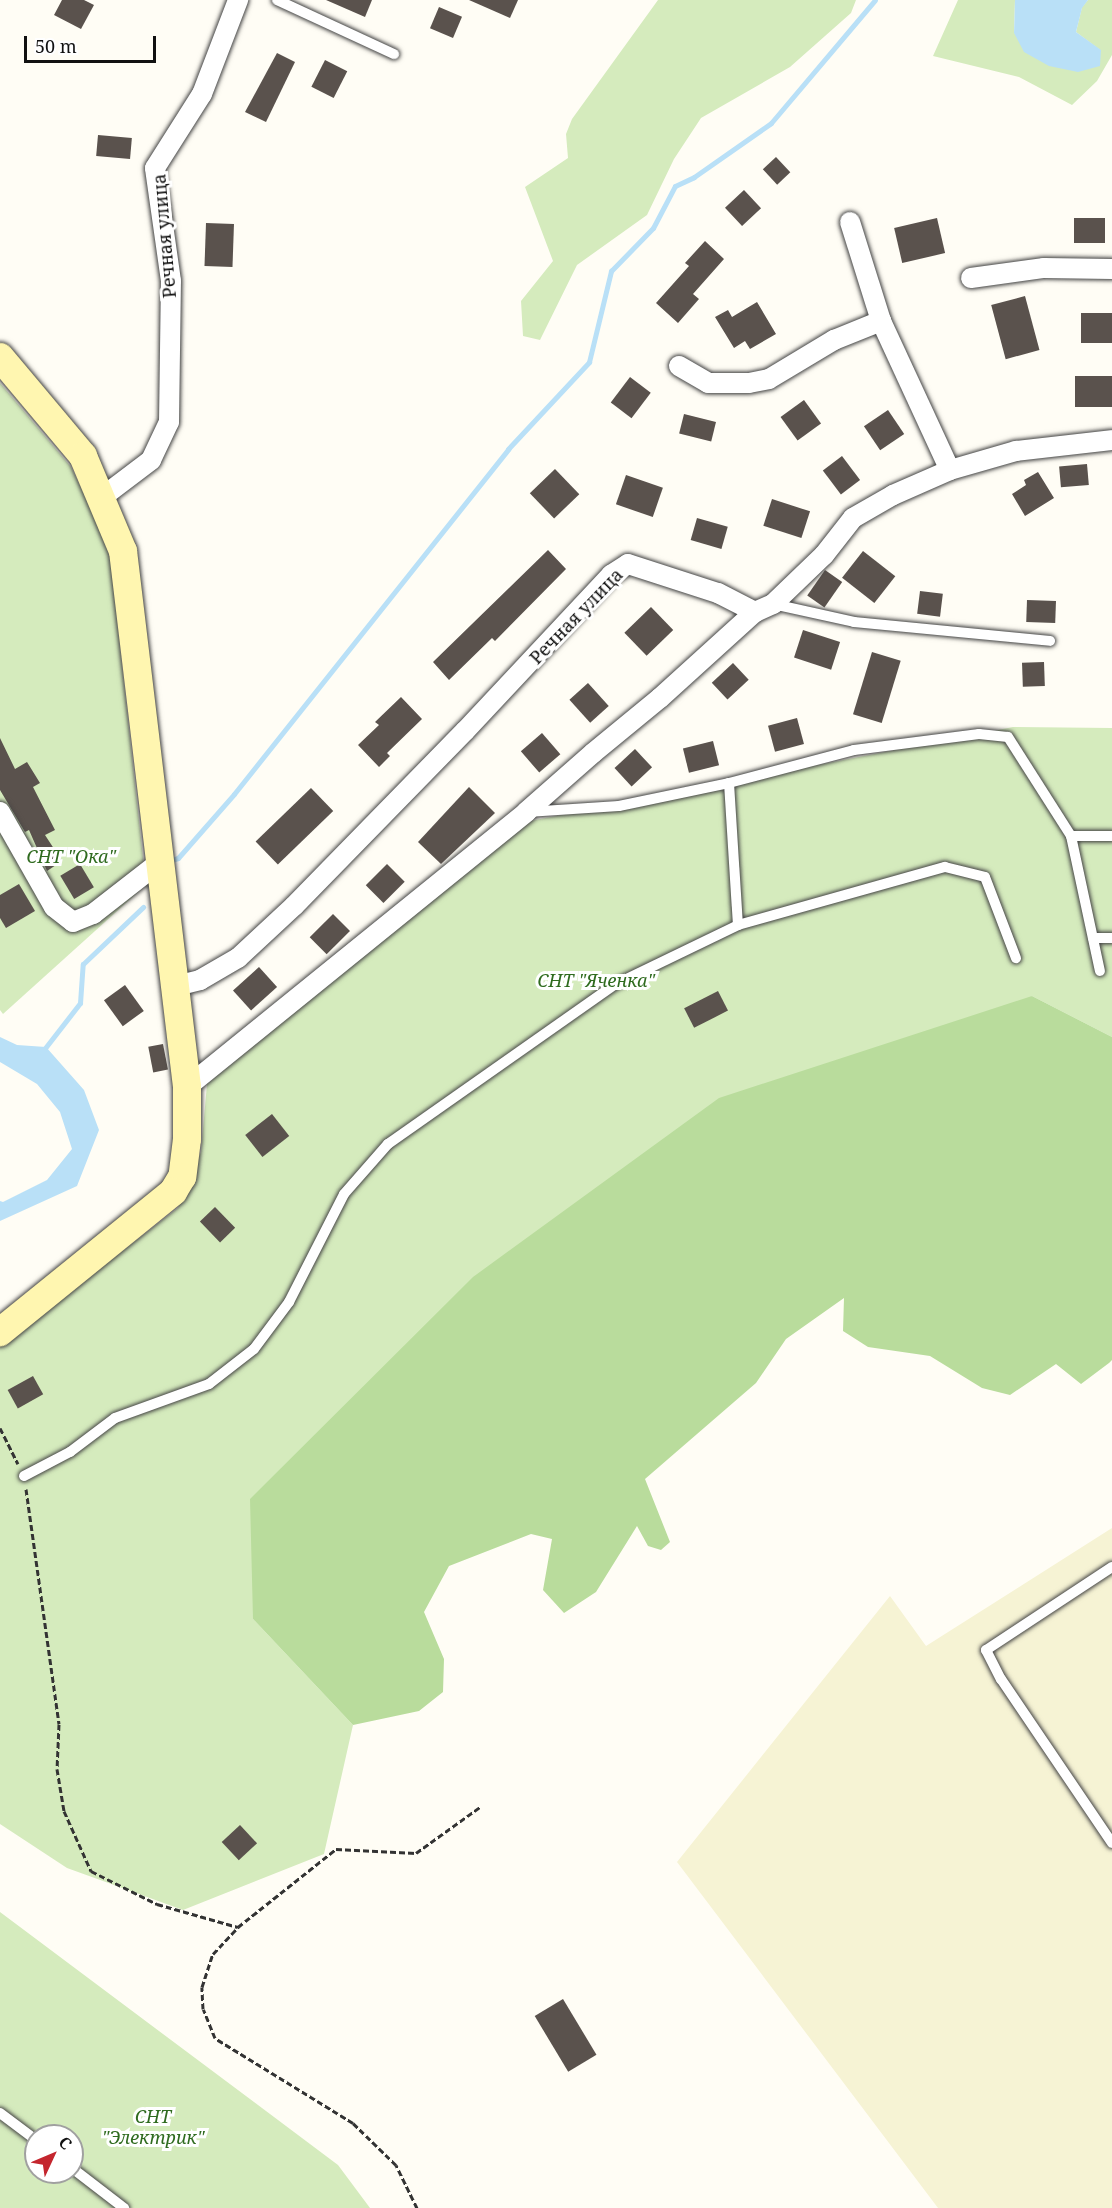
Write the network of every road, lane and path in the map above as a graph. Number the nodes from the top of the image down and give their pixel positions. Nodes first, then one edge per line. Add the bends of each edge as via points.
1 (238, 0) edge
2 (277, 0) edge
3 (394, 54) dead end
4 (850, 222) dead end
5 (1112, 269) edge
6 (971, 278) dead end
7 (880, 321) junction
8 (1, 362) edge
9 (679, 366) dead end
10 (1112, 440) edge
11 (950, 470) junction
12 (100, 498) junction
13 (773, 604) junction
14 (755, 612) junction
15 (1050, 641) dead end
16 (729, 783) junction
17 (0, 812) edge
18 (526, 812) junction
19 (1071, 836) junction
20 (1112, 836) edge
21 (161, 861) junction
22 (738, 925) junction
23 (1093, 938) junction
24 (1112, 938) edge
25 (1016, 957) dead end
26 (1100, 971) dead end
27 (176, 986) junction
28 (187, 1087) junction
29 (0, 1332) edge
30 (0, 1428) edge
31 (24, 1476) junction
32 (1112, 1567) edge
33 (480, 1807) dead end
34 (1112, 1843) edge
35 (238, 1927) junction
36 (0, 2113) edge
37 (24, 2131) edge
38 (84, 2177) edge
39 (124, 2208) edge
40 (417, 2208) edge

1 - 12 street, Речная улица via 201,94 156,168 171,281 169,422 151,459
2 - 3 lane
4 - 7 street
5 - 6 street via 1044,268
7 - 9 street via 834,340 769,379 708,383
7 - 11 street
8 - 12 street via 84,456
10 - 11 street via 1016,451
11 - 13 street via 853,518 824,555
12 - 21 street via 123,551
13 - 14 street
13 - 15 lane via 854,622
14 - 18 street
14 - 27 street, Речная улица via 718,592 628,564 611,575 294,906 238,958 200,980
16 - 18 lane via 619,806
16 - 19 lane via 855,750 980,734 1008,737
16 - 22 lane
17 - 21 street via 54,907 73,922 93,914
18 - 28 street
19 - 20 lane
19 - 23 lane
21 - 27 street
22 - 25 lane via 945,867 985,877
22 - 31 lane via 616,984 388,1144 344,1194 289,1302 254,1349 209,1384 115,1418 70,1452
23 - 24 lane
23 - 26 lane
27 - 28 street
28 - 29 street via 188,1139 182,1177 173,1192
30 - 31 path
31 - 35 path via 59,1724 57,1769 63,1811 92,1870 157,1905
32 - 34 lane via 986,1650 1001,1679
33 - 35 path via 416,1853 336,1849
35 - 40 path via 213,1954 202,1987 203,2009 215,2038 353,2123 396,2165
36 - 37 lane
38 - 39 lane

